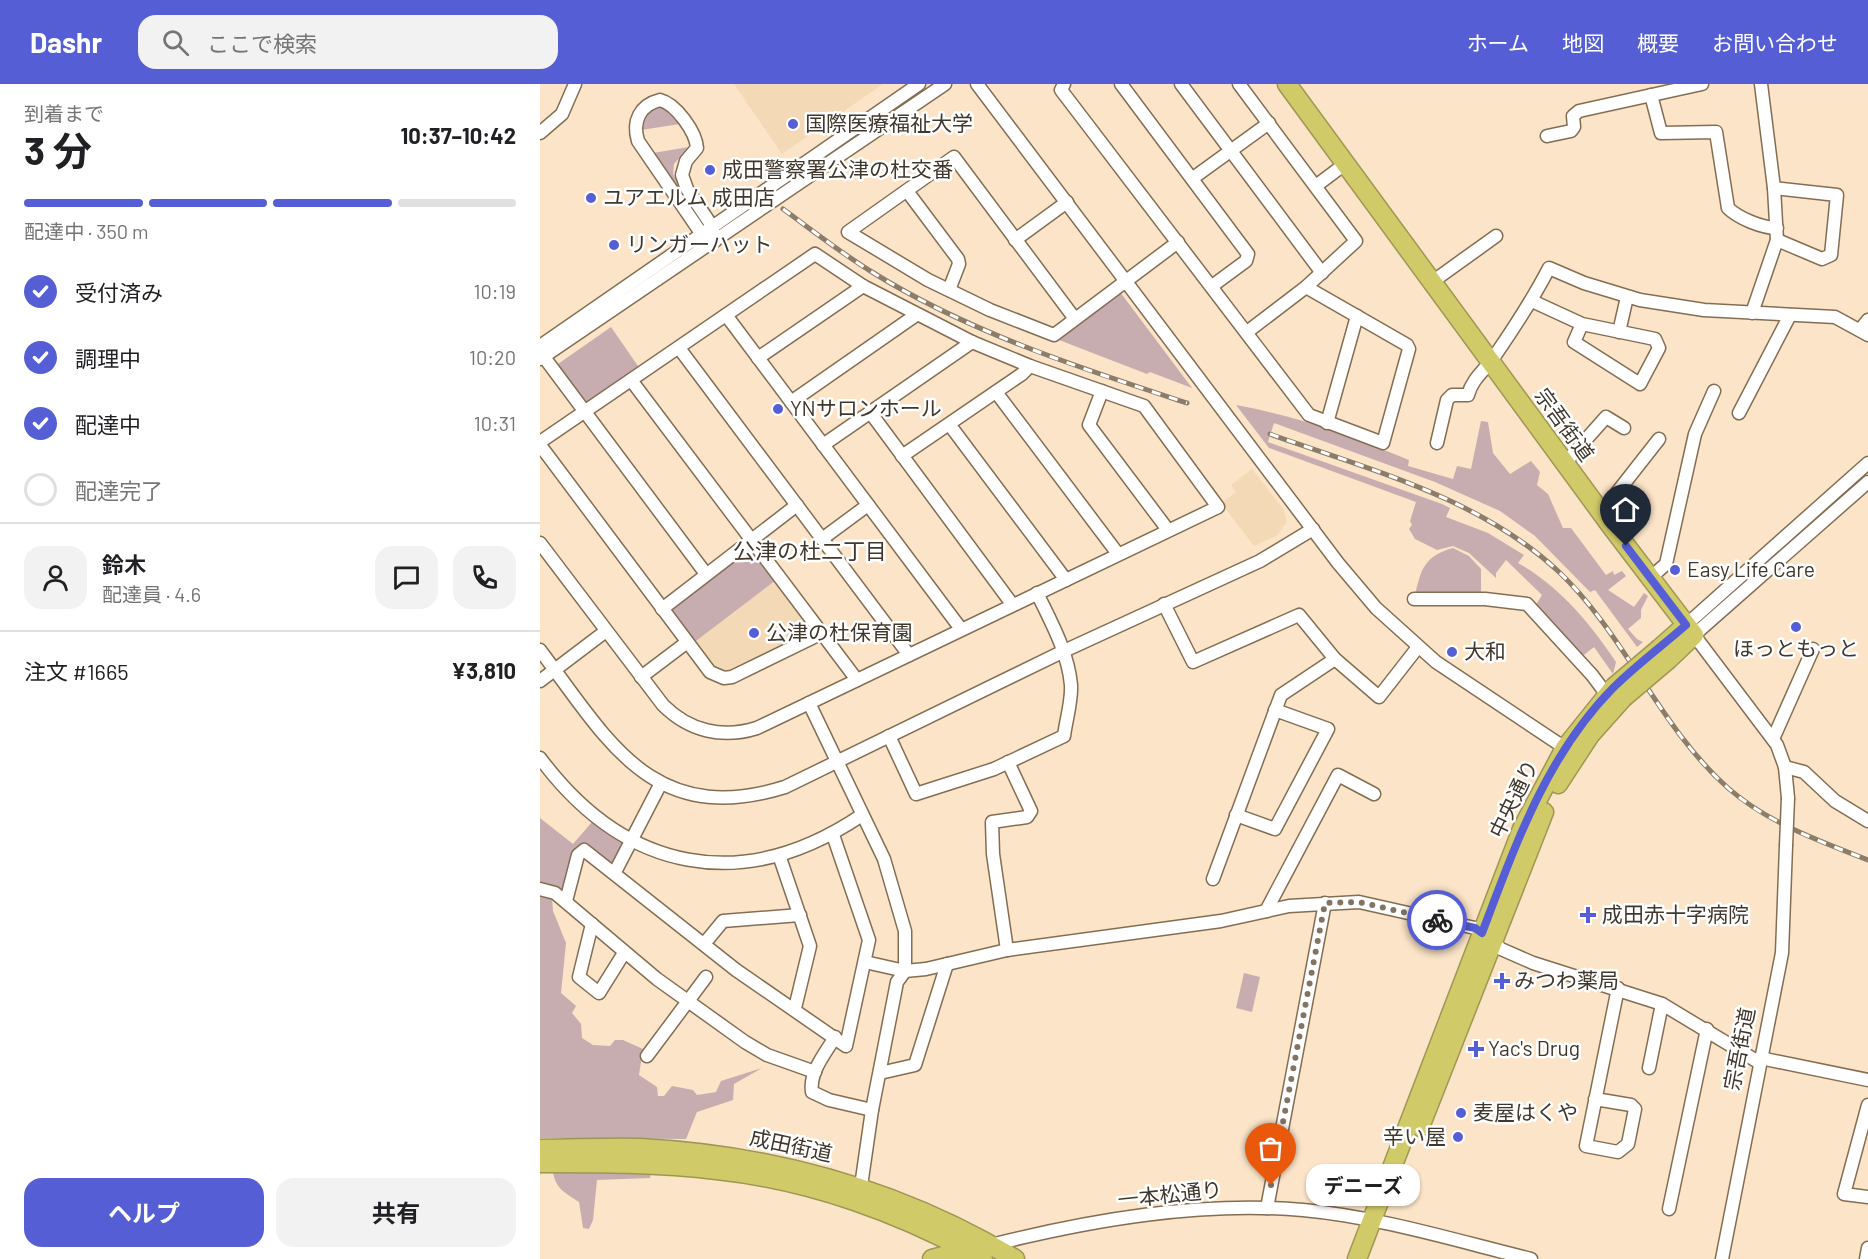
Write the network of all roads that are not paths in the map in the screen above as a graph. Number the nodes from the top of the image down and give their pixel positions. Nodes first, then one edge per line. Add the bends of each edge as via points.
1 (575, 84) edge
2 (918, 84) edge
3 (945, 84) edge
4 (977, 84) edge
5 (1064, 84) edge
6 (1121, 84) edge
7 (1181, 84) edge
8 (1239, 84) edge
9 (1287, 84) edge
10 (1702, 84) edge
11 (1761, 84) edge
12 (1651, 95) junction
13 (1269, 123) junction
14 (540, 133) edge
15 (1547, 136) dead end
16 (1231, 151) junction
17 (1345, 164) junction
18 (1193, 178) junction
19 (1317, 185) junction
20 (1774, 188) junction
21 (906, 191) junction
22 (1068, 202) junction
23 (712, 226) junction
24 (701, 233) junction
25 (1777, 234) junction
26 (1496, 236) dead end
27 (1016, 240) junction
28 (714, 241) junction
29 (1178, 242) junction
30 (1322, 273) junction
31 (1126, 280) junction
32 (1432, 282) junction
33 (863, 286) junction
34 (1212, 286) junction
35 (1306, 287) junction
36 (949, 290) junction
37 (1627, 297) junction
38 (1532, 301) junction
39 (1752, 313) junction
40 (726, 315) junction
41 (916, 315) junction
42 (1357, 315) junction
43 (1790, 315) junction
44 (1075, 319) junction
45 (1582, 324) junction
46 (1865, 328) edge
47 (1246, 332) junction
48 (1619, 332) junction
49 (972, 342) junction
50 (679, 348) junction
51 (541, 354) edge
52 (758, 358) junction
53 (1491, 361) junction
54 (1030, 366) junction
55 (632, 380) junction
56 (1102, 391) junction
57 (1714, 391) dead end
58 (996, 392) junction
59 (790, 402) junction
60 (585, 412) junction
61 (870, 412) junction
62 (1739, 413) dead end
63 (1327, 423) junction
64 (949, 424) junction
65 (1624, 428) dead end
66 (1659, 439) dead end
67 (540, 443) edge
68 (1437, 443) dead end
69 (823, 445) junction
70 (902, 456) junction
71 (1564, 463) junction
72 (1868, 464) edge
73 (1868, 482) edge
74 (868, 505) junction
75 (797, 506) junction
76 (1601, 513) junction
77 (1313, 529) junction
78 (1168, 530) junction
79 (752, 539) junction
80 (822, 539) junction
81 (540, 543) edge
82 (1118, 554) junction
83 (706, 573) junction
84 (1650, 578) junction
85 (1066, 579) junction
86 (1038, 593) junction
87 (1414, 599) dead end
88 (1012, 604) junction
89 (1164, 604) junction
90 (662, 609) junction
91 (961, 629) junction
92 (1690, 630) junction
93 (606, 631) junction
94 (822, 633) junction
95 (686, 643) junction
96 (1418, 647) junction
97 (1812, 649) dead end
98 (540, 650) edge
99 (1064, 651) junction
100 (909, 655) junction
101 (1335, 659) junction
102 (555, 670) junction
103 (641, 677) junction
104 (857, 680) junction
105 (540, 681) edge
106 (1615, 693) junction
107 (809, 703) junction
108 (1275, 710) junction
109 (890, 736) junction
110 (1773, 739) junction
111 (1565, 748) junction
112 (540, 758) edge
113 (837, 762) junction
114 (1008, 762) junction
115 (1785, 767) junction
116 (661, 783) junction
117 (1374, 794) dead end
118 (862, 815) junction
119 (1236, 815) junction
120 (1868, 821) edge
121 (833, 835) junction
122 (631, 841) junction
123 (779, 855) junction
124 (615, 872) junction
125 (1213, 879) dead end
126 (540, 889) edge
127 (566, 901) junction
128 (1325, 903) junction
129 (1266, 911) junction
130 (800, 915) junction
131 (592, 924) junction
132 (1487, 938) junction
133 (704, 944) junction
134 (1007, 950) junction
135 (624, 953) junction
136 (865, 962) junction
137 (947, 964) junction
138 (905, 971) junction
139 (706, 977) dead end
140 (1618, 988) junction
141 (688, 1001) junction
142 (1662, 1004) junction
143 (795, 1008) junction
144 (1707, 1029) junction
145 (835, 1038) junction
146 (647, 1056) dead end
147 (1760, 1060) junction
148 (1648, 1068) dead end
149 (815, 1072) junction
150 (880, 1073) junction
151 (1868, 1080) edge
152 (1595, 1099) junction
153 (1868, 1105) edge
154 (872, 1110) junction
155 (1864, 1139) edge
156 (540, 1149) edge
157 (540, 1163) edge
158 (861, 1186) junction
159 (1868, 1197) edge
160 (1267, 1208) junction
161 (1669, 1209) dead end
162 (1377, 1223) junction
163 (1868, 1248) edge
164 (967, 1250) junction
165 (987, 1252) edge
166 (932, 1259) edge
167 (1015, 1259) edge
168 (1357, 1259) edge
169 (1369, 1259) edge
170 (1531, 1259) edge
171 (1722, 1259) edge
172 (1866, 1259) edge

1 - 14 street via 562,114
2 - 23 street
3 - 28 street
4 - 22 street
5 - 29 street via 1061,90
6 - 18 street
7 - 16 street
8 - 13 street
9 - 17 highway, 宗吾街道
10 - 12 street
11 - 20 street
12 - 15 street via 1575,112 1575,128
12 - 25 street via 1662,133 1716,132 1728,208
13 - 16 street
13 - 19 street
16 - 18 street
16 - 30 street
17 - 19 street
17 - 32 highway, 宗吾街道
18 - 34 street via 1249,258
19 - 30 street via 1356,241
20 - 25 street
20 - 25 street via 1837,195 1828,258 1822,259
21 - 27 street via 954,157
21 - 36 street via 958,259
21 - 36 street via 848,232
22 - 27 street
22 - 31 street
23 - 24 street
23 - 24 street via 682,175 686,161 697,148 694,136 672,105 660,100 652,102 638,115 638,141
23 - 28 street
24 - 28 street
24 - 51 street
25 - 39 street
26 - 32 street
27 - 44 street
28 - 51 street
29 - 31 street
29 - 34 street
30 - 35 street
31 - 44 street
31 - 77 street
32 - 53 highway, 宗吾街道
33 - 40 street via 815,254
33 - 41 street
33 - 52 street
34 - 47 street
35 - 42 street
35 - 47 street
36 - 44 street via 1054,335
37 - 38 street via 1549,268
37 - 39 street
37 - 48 street
38 - 45 street
38 - 53 street
39 - 43 street
40 - 50 street
40 - 52 street
41 - 49 street
41 - 59 street
42 - 63 street
42 - 63 street via 1409,349 1383,443
43 - 46 street via 1835,317
43 - 62 street
45 - 48 street
45 - 48 street via 1574,342 1640,384 1659,348 1655,339
47 - 63 street via 1309,415
49 - 54 street
49 - 61 street
50 - 55 street
50 - 75 street
51 - 60 street
52 - 59 street
53 - 68 street via 1472,382 1466,397 1452,395 1447,400
53 - 71 highway, 宗吾街道
54 - 56 street
54 - 58 street
55 - 60 street
55 - 79 street
56 - 78 street via 1089,424
56 - 78 street via 1143,406 1218,507
57 - 84 street via 1695,434 1666,564
58 - 64 street
58 - 82 street
59 - 69 street
60 - 67 street
60 - 83 street
61 - 69 street
61 - 70 street
64 - 70 street
64 - 85 street
65 - 71 street via 1606,417
66 - 76 street
67 - 90 street
69 - 74 street
70 - 88 street
71 - 76 highway, 宗吾街道
72 - 92 street, 中央通り
73 - 92 street, 中央通り
74 - 80 street
74 - 91 street
75 - 79 street
75 - 80 street
76 - 84 highway, 宗吾街道
77 - 89 street via 1260,561
77 - 96 street via 1376,608
78 - 82 street
79 - 83 street
79 - 94 street
80 - 100 street
81 - 93 street
82 - 85 street
83 - 90 street
84 - 92 highway, 宗吾街道
85 - 86 street
86 - 88 street
86 - 99 street
87 - 106 street via 1485,599 1527,604 1592,675
88 - 91 street
89 - 99 street
89 - 101 street via 1193,662 1299,615
90 - 95 street
91 - 100 street
92 - 106 highway, 中央通り, bridge
92 - 110 street, 宗吾街道
93 - 102 street
93 - 103 street
94 - 95 street via 728,678 707,670
94 - 104 street
95 - 103 street
96 - 101 street via 1379,697
96 - 111 street
97 - 110 street
98 - 102 street
99 - 109 street
99 - 114 street via 1071,686 1064,736
100 - 104 street
101 - 108 street via 1281,694
102 - 105 street
102 - 116 street via 611,745 627,761
103 - 107 street via 673,715 706,731 745,732
104 - 107 street
106 - 111 highway, 中央通り
106 - 132 highway, 中央通り via 1557,786
107 - 113 street
108 - 119 street
108 - 119 street via 1328,729 1275,829
109 - 113 street
109 - 114 street via 916,794
110 - 115 street, 宗吾街道
111 - 132 highway, 中央通り via 1522,830
112 - 122 street via 575,801
113 - 116 street via 786,787 736,798 710,798
113 - 118 street
114 - 134 street via 1031,811 1027,817 993,822 993,854
115 - 120 street via 1804,772 1835,801
115 - 147 street, 宗吾街道, bridge via 1788,798 1782,953
116 - 122 street
117 - 129 street via 1338,775
118 - 121 street
118 - 138 street via 884,860 899,906 905,931
119 - 125 street
121 - 123 street
121 - 136 street via 869,940
122 - 123 street via 702,861 743,862
122 - 124 street
123 - 130 street
124 - 127 street via 584,849 578,855
124 - 133 street
126 - 127 street via 555,892
127 - 131 street
128 - 129 street
128 - 132 street via 1359,902 1475,928
128 - 160 street
129 - 134 street via 1221,921
130 - 133 street via 723,921
130 - 143 street via 810,945
131 - 135 street
131 - 135 street via 579,977 599,993
132 - 140 street via 1533,963
132 - 162 highway, 中央通り
133 - 143 street
134 - 137 street
135 - 141 street
136 - 138 street
136 - 145 street via 846,1046
137 - 138 street
137 - 150 street via 915,1065
138 - 150 street via 897,982
139 - 141 street
140 - 142 street
140 - 152 street
141 - 146 street
141 - 149 street via 766,1055
142 - 144 street
142 - 148 street
143 - 145 street
144 - 147 street
144 - 161 street
145 - 149 street
147 - 151 street
147 - 171 street, 宗吾街道
149 - 154 street via 812,1092
150 - 154 street
152 - 152 street via 1586,1146 1618,1152 1628,1144 1635,1109
153 - 155 street
154 - 158 street
155 - 159 street via 1844,1194
156 - 158 highway, 成田街道 via 639,1148 721,1155
157 - 164 highway, 成田街道 via 629,1163 718,1170 771,1179 856,1202
158 - 165 highway, 成田街道
160 - 162 street, 一本松通り via 1305,1210
160 - 165 street, 一本松通り via 1220,1208 1047,1230
162 - 168 highway, 中央通り
162 - 169 highway, 中央通り
162 - 170 street, 一本松通り
163 - 172 street
164 - 165 highway, 成田街道
164 - 166 highway
165 - 167 highway, 成田街道

